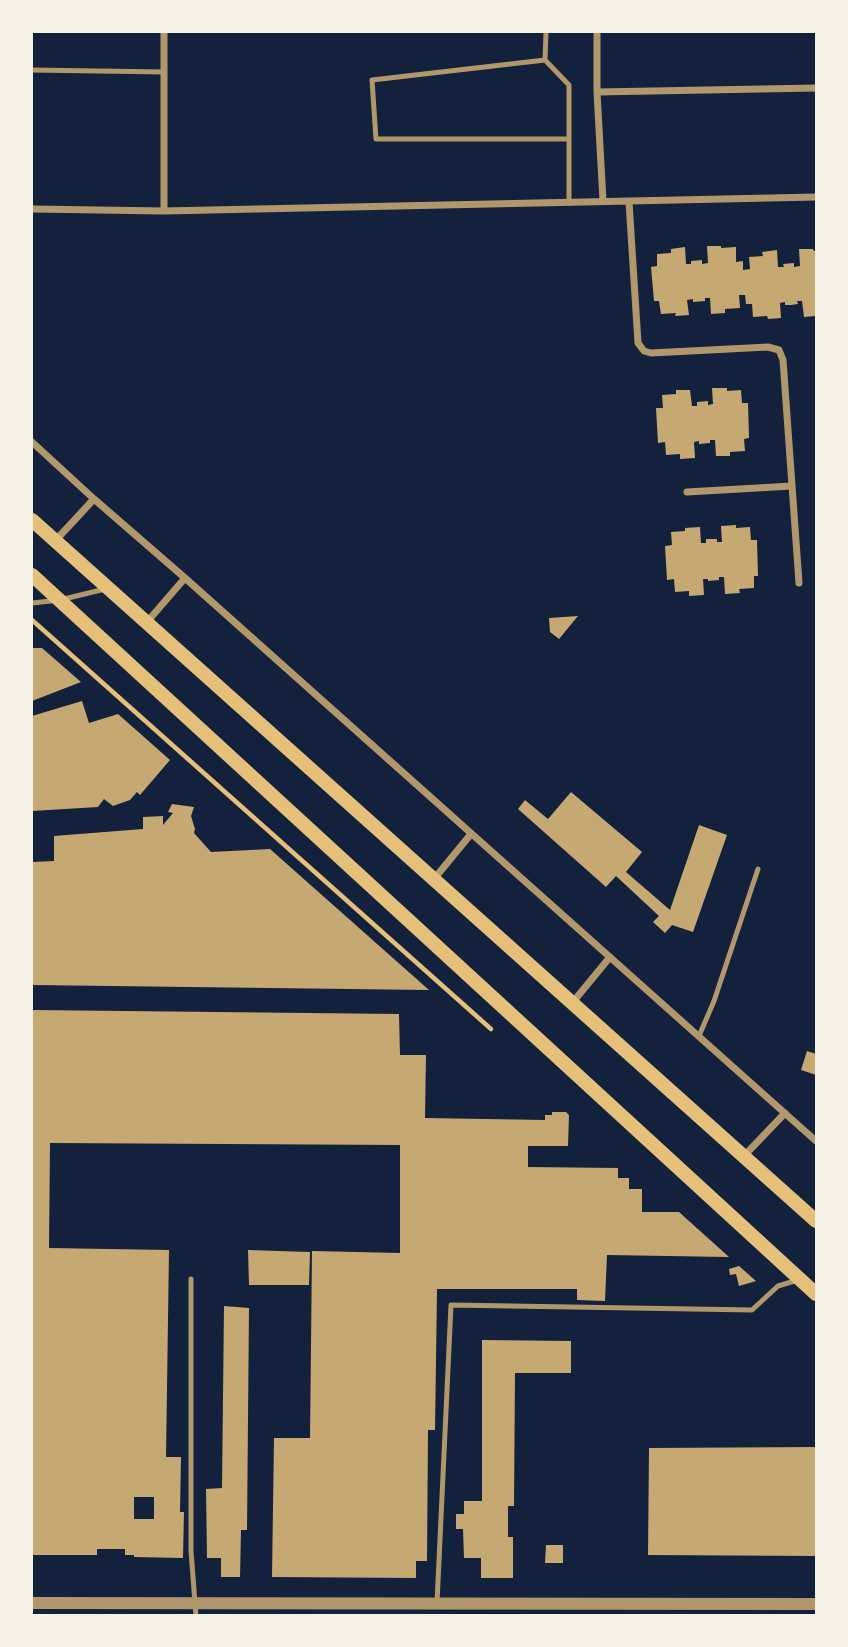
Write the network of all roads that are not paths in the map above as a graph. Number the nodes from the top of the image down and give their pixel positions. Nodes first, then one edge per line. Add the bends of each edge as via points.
1 (164, 32) edge
2 (546, 32) edge
3 (597, 32) edge
4 (545, 60) junction
5 (32, 70) edge
6 (164, 72) junction
7 (817, 88) edge
8 (597, 92) junction
9 (568, 139) junction
10 (817, 197) edge
11 (603, 201) junction
12 (629, 202) junction
13 (569, 203) junction
14 (32, 209) edge
15 (164, 211) junction
16 (32, 442) edge
17 (792, 486) junction
18 (687, 492) dead end
19 (94, 499) junction
20 (32, 520) edge
21 (55, 541) junction
22 (32, 575) edge
23 (185, 578) junction
24 (799, 583) dead end
25 (108, 589) junction
26 (60, 600) junction
27 (32, 603) edge
28 (146, 623) junction
29 (471, 834) junction
30 (758, 869) dead end
31 (434, 879) junction
32 (610, 957) junction
33 (573, 1002) junction
34 (699, 1036) junction
35 (785, 1113) junction
36 (817, 1142) edge
37 (744, 1156) junction
38 (817, 1221) edge
39 (191, 1279) dead end
40 (801, 1279) junction
41 (817, 1294) edge
42 (32, 1603) edge
43 (438, 1604) junction
44 (817, 1604) edge
45 (196, 1609) edge
46 (529, 1610) edge

1 - 6 street
2 - 4 lane
3 - 8 street
4 - 9 lane via 569,85
4 - 9 lane via 372,80 376,139
5 - 6 lane
6 - 15 street
7 - 8 street
8 - 11 street
9 - 13 lane
10 - 12 street
11 - 12 street
11 - 13 street
12 - 17 street via 638,343 651,353 779,350
13 - 15 street
14 - 15 street
16 - 19 street
17 - 18 street
17 - 24 street
19 - 21 street
19 - 23 street
20 - 21 main road
21 - 25 main road
22 - 26 main road
23 - 28 street
23 - 29 street
25 - 26 lane
25 - 28 main road
26 - 27 lane
26 - 40 main road
28 - 31 main road
29 - 31 street
29 - 32 street
30 - 34 lane
31 - 33 main road
32 - 33 street
32 - 34 street
33 - 37 main road
34 - 35 street
35 - 36 street
35 - 37 street
37 - 38 main road
39 - 45 lane via 191,1551
40 - 41 main road
40 - 43 lane via 778,1286 752,1310 451,1305
42 - 45 street
43 - 45 street
43 - 46 street
44 - 46 street

